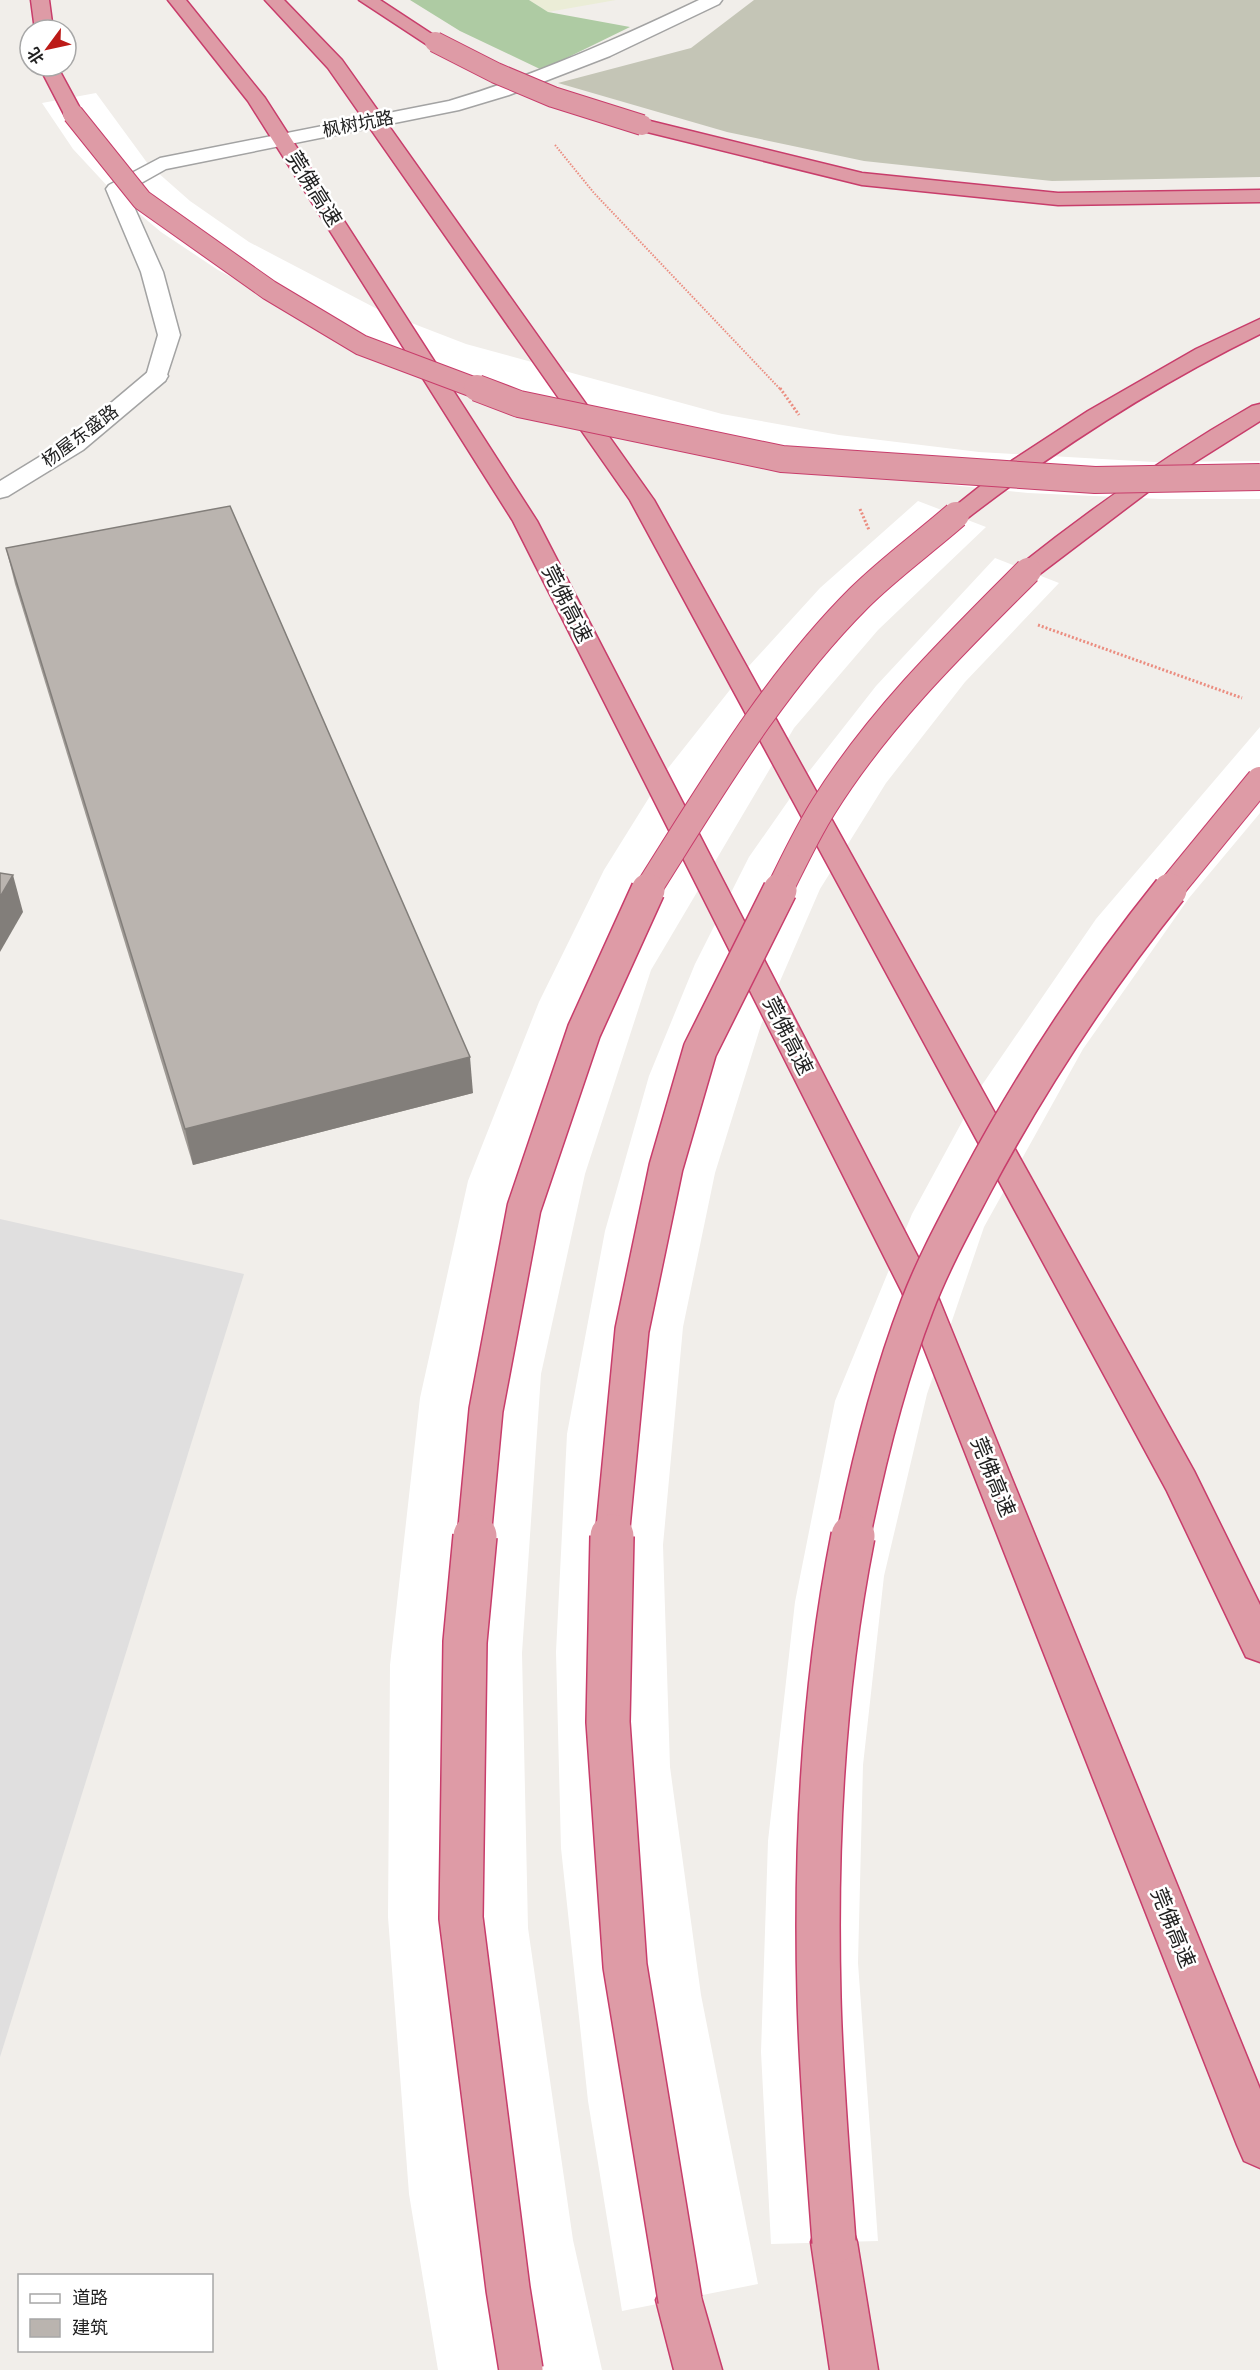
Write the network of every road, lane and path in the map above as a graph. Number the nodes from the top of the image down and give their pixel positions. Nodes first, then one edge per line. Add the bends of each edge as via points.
1 (40, 0) edge
2 (177, 0) edge
3 (274, 0) edge
4 (368, 0) edge
5 (714, 0) edge
6 (42, 18) edge
7 (54, 78) edge
8 (1260, 196) edge
9 (1260, 326) edge
10 (157, 376) joint
11 (1260, 411) edge
12 (1260, 477) edge
13 (0, 491) edge
14 (1260, 780) edge
15 (1260, 1645) edge
16 (1260, 2145) edge
17 (521, 2370) edge
18 (698, 2370) edge
19 (854, 2370) edge

1 - 6 highway
2 - 16 highway, 莞佛高速 via 256,98 525,521 914,1281
3 - 15 highway via 335,64 642,500 1181,1482
4 - 8 highway, bridge via 435,42 553,97 642,124 862,179 1058,199
5 - 10 street, 枫树坑路 via 604,52 502,91 452,106 160,164 116,189 152,272 169,335
7 - 12 highway, bridge via 73,114 142,200 269,290 361,345 519,404 782,459 1095,480
9 - 17 highway, bridge via 1189,360 1042,450 956,515 859,598 798,668 728,762 642,899 584,1031 524,1208 486,1410 465,1642 461,1918
10 - 13 street, 杨屋东盛路 via 75,445
11 - 18 highway, bridge via 1213,437 1098,514 1028,571 937,663 880,730 825,805 802,845 700,1050 666,1167 632,1330 612,1524 608,1722 625,1966 680,2300
14 - 19 highway, bridge via 1161,899 1095,987 1026,1092 956,1221 910,1323 878,1432 841,1601 821,1780 818,1967 834,2242

